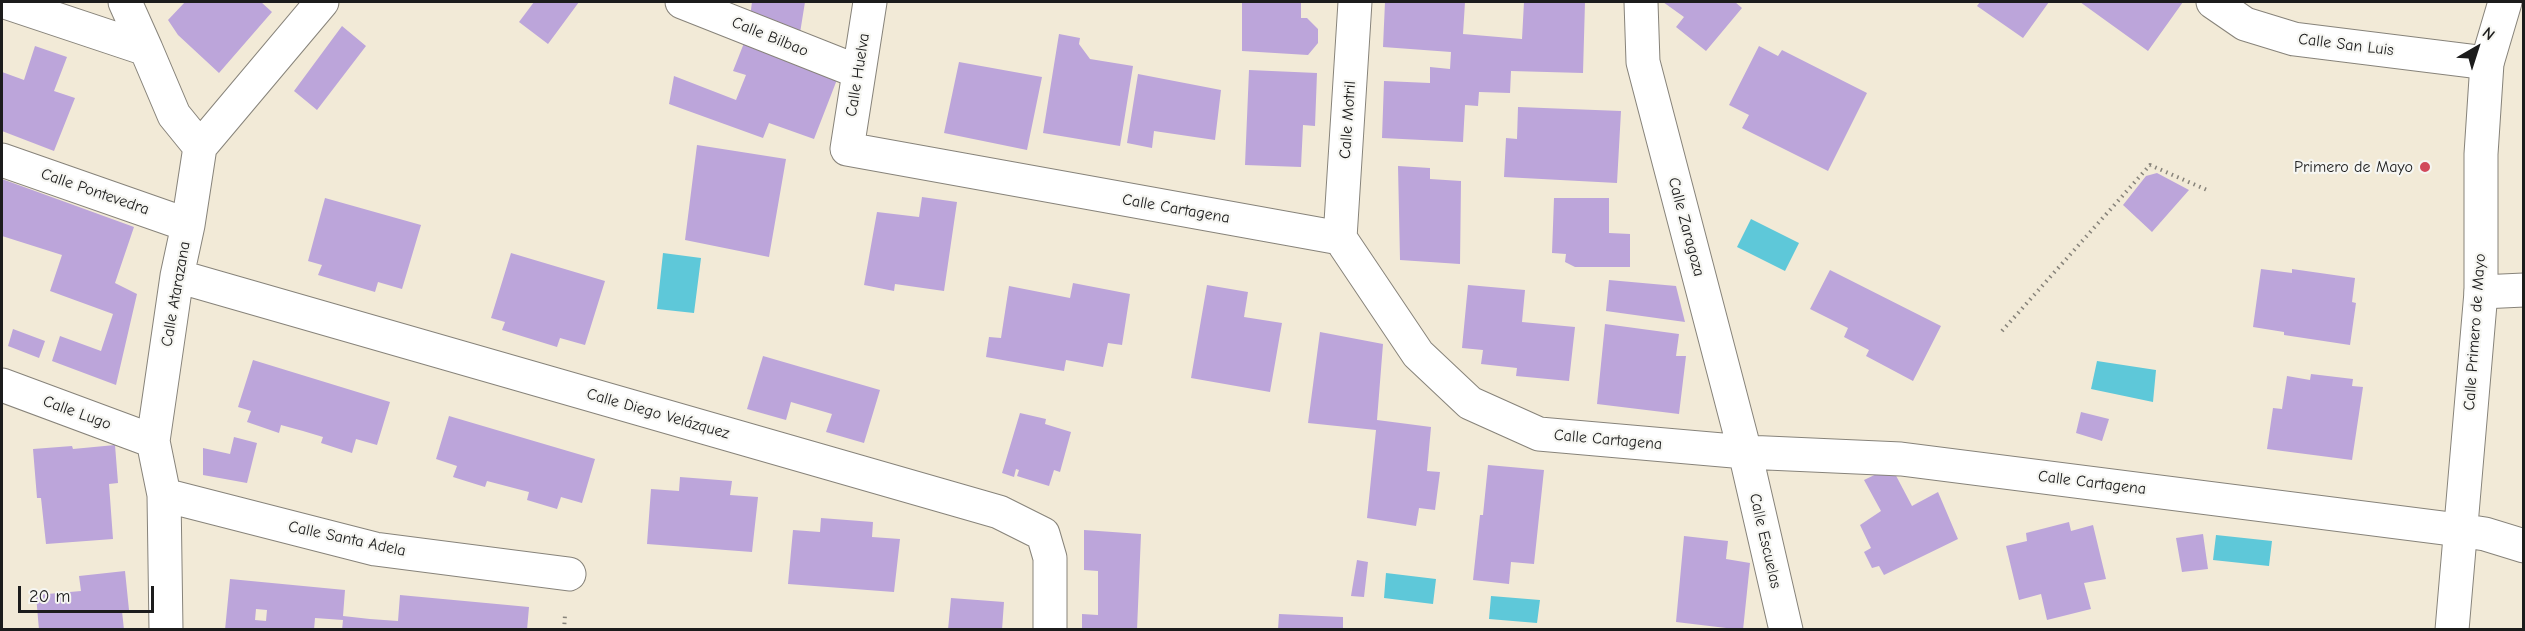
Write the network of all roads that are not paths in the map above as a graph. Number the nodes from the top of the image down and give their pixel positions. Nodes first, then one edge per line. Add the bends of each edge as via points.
1 (4, 2) edge
2 (125, 2) edge
3 (322, 2) edge
4 (682, 2) edge
5 (870, 2) edge
6 (1355, 2) edge
7 (1641, 2) edge
8 (2212, 2) edge
9 (2505, 2) edge
10 (146, 49) junction
11 (2487, 63) junction
12 (859, 72) junction
13 (200, 147) junction
14 (847, 149) joint
15 (2, 160) edge
16 (188, 225) junction
17 (1340, 238) junction
18 (177, 276) junction
19 (2523, 290) edge
20 (2481, 292) junction
21 (2, 385) edge
22 (153, 441) junction
23 (1745, 452) junction
24 (164, 495) junction
25 (2459, 530) junction
26 (2523, 546) edge
27 (569, 574) dead end
28 (166, 630) edge
29 (1050, 630) edge
30 (1786, 630) edge
31 (2452, 630) edge

1 - 10 street
2 - 10 street
3 - 13 street
4 - 12 street, Calle Bilbao
5 - 12 street, Calle Huelva
6 - 17 street, Calle Motril
7 - 23 street, Calle Zaragoza via 1643,62
8 - 11 street, Calle San Luis via 2245,24 2294,39
9 - 11 street, Calle Primero de Mayo
10 - 13 street via 174,115
11 - 20 street, Calle Primero de Mayo via 2481,154
12 - 14 street, Calle Huelva
13 - 16 street, Calle Atarazana
14 - 17 street, Calle Cartagena
15 - 16 street, Calle Pontevedra
16 - 18 street, Calle Atarazana
17 - 23 street, Calle Cartagena via 1418,354 1470,403 1539,434
18 - 22 street, Calle Atarazana
18 - 29 street, Calle Diego Velázquez via 999,512 1043,534 1050,558
19 - 20 street
20 - 25 street, Calle Primero de Mayo
21 - 22 street, Calle Lugo
22 - 24 street, Calle Atarazana
23 - 25 street, Calle Cartagena via 1901,459
23 - 30 street, Calle Escuelas
24 - 27 street, Calle Santa Adela via 375,549
24 - 28 street, Calle Atarazana
25 - 26 street, Calle Cartagena
25 - 31 street, Calle Primero de Mayo

